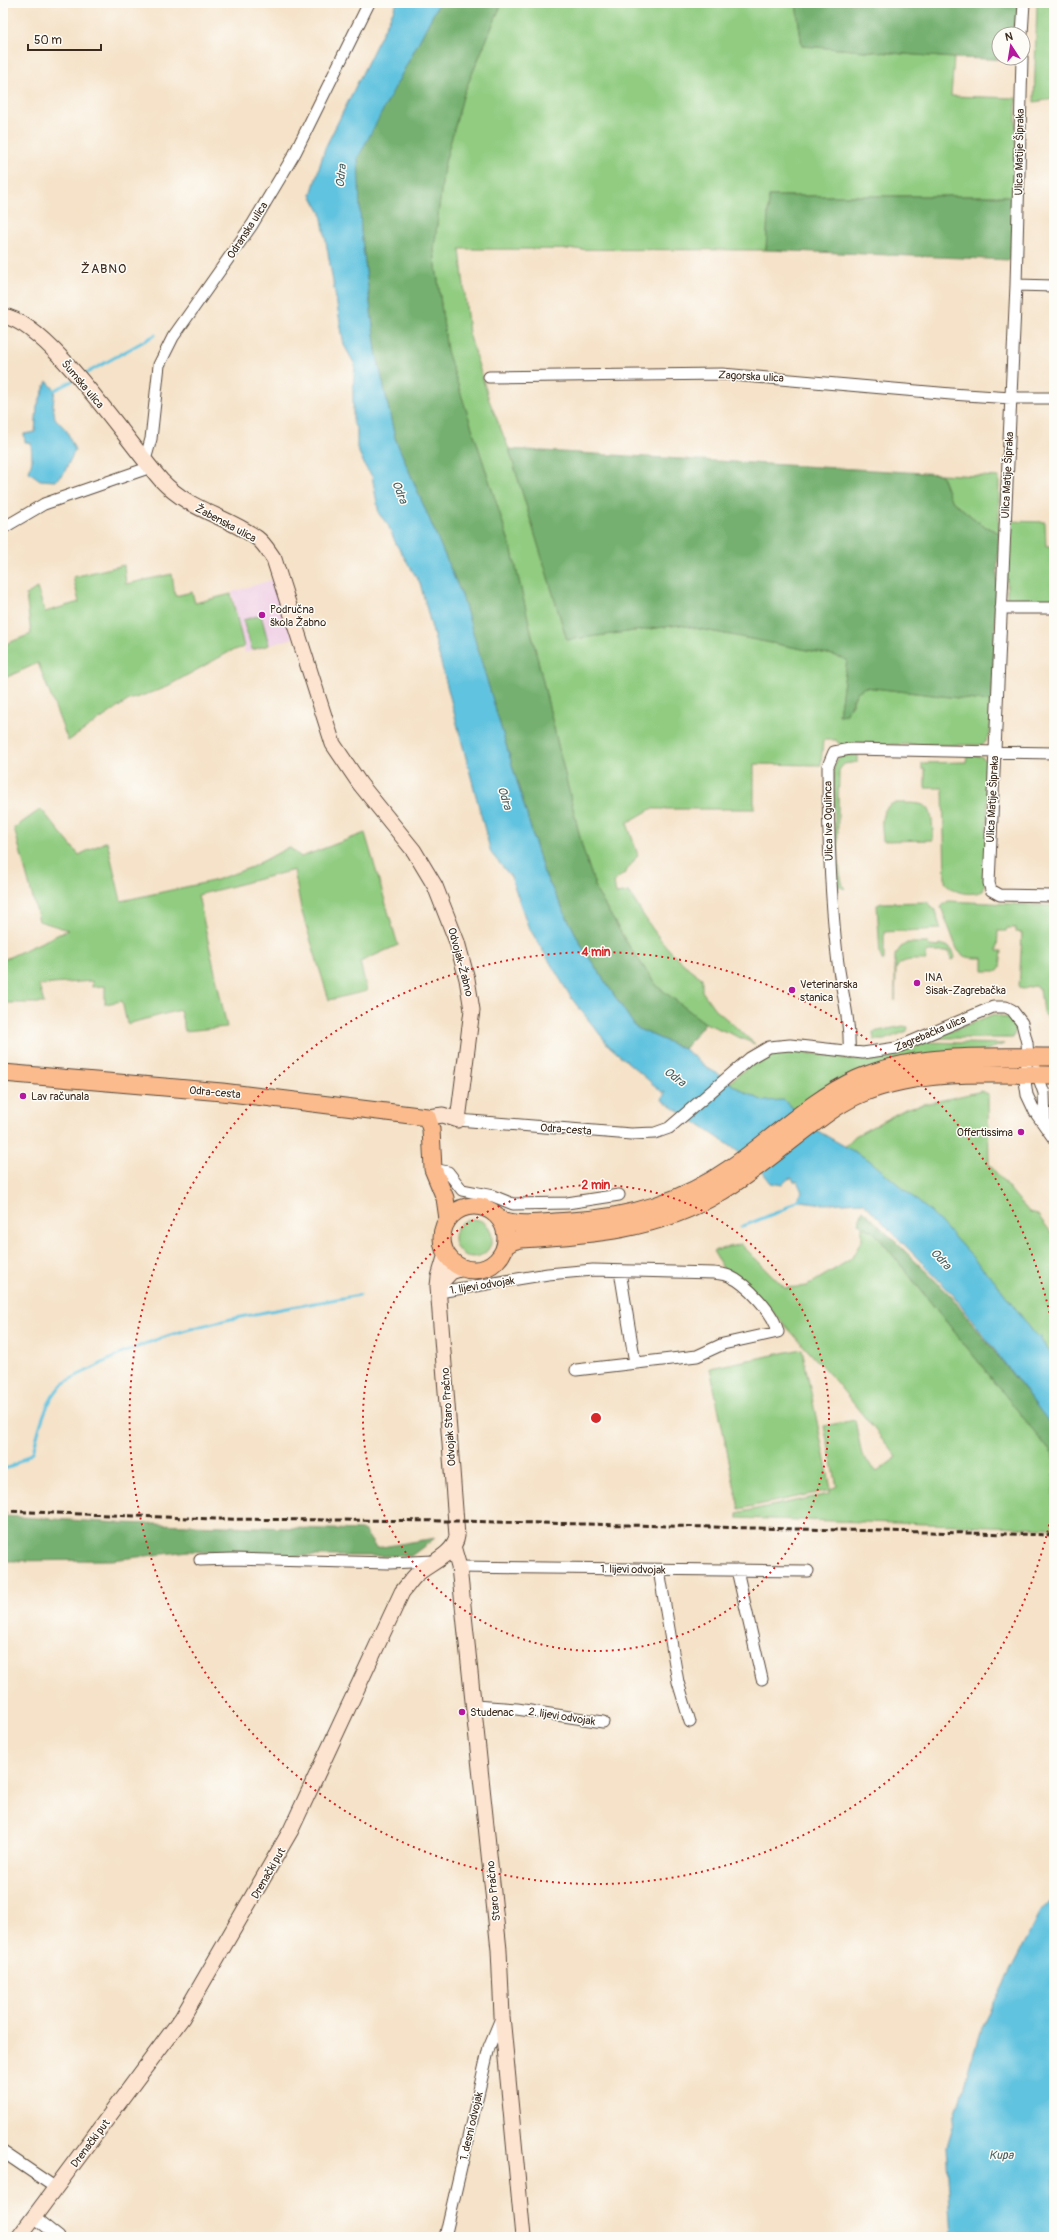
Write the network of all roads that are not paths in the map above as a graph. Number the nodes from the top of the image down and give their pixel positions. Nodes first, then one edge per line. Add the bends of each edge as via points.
1 (369, 3) edge
2 (1024, 3) edge
3 (1023, 26) edge
4 (1022, 66) edge
5 (1016, 285) junction
6 (1054, 286) edge
7 (3, 316) edge
8 (489, 377) dead end
9 (1011, 398) junction
10 (1054, 398) edge
11 (148, 463) junction
12 (3, 528) edge
13 (1002, 608) junction
14 (1054, 608) edge
15 (994, 751) junction
16 (1054, 753) edge
17 (390, 820) joint
18 (1054, 896) edge
19 (849, 1052) junction
20 (1028, 1057) junction
21 (1054, 1057) edge
22 (750, 1058) joint
23 (3, 1073) edge
24 (1039, 1075) edge
25 (826, 1105) junction
26 (427, 1117) junction
27 (458, 1120) junction
28 (1044, 1124) junction
29 (1054, 1139) edge
30 (433, 1169) junction
31 (734, 1174) junction
32 (440, 1185) junction
33 (620, 1195) dead end
34 (474, 1206) junction
35 (448, 1219) junction
36 (501, 1220) junction
37 (505, 1246) junction
38 (446, 1254) junction
39 (463, 1268) junction
40 (620, 1270) junction
41 (438, 1289) junction
42 (635, 1363) junction
43 (576, 1370) dead end
44 (453, 1546) junction
45 (200, 1560) dead end
46 (435, 1561) junction
47 (459, 1567) junction
48 (659, 1570) junction
49 (737, 1570) junction
50 (808, 1571) dead end
51 (762, 1679) dead end
52 (474, 1706) junction
53 (603, 1722) dead end
54 (690, 1722) dead end
55 (502, 2016) junction
56 (3, 2152) edge
57 (56, 2188) junction
58 (34, 2217) junction
59 (19, 2237) edge
60 (59, 2237) edge
61 (445, 2237) edge
62 (523, 2237) edge

1 - 11 street, Odranska ulica via 295,153 252,224 174,337 159,365
2 - 3 street
4 - 5 street, Ulica Matije Šipraka
5 - 6 street
5 - 9 street, Ulica Matije Šipraka
7 - 11 main road, Šumska ulica via 22,322 34,330 58,354
8 - 9 street, Zagorska ulica via 722,374
9 - 10 street, Zagorska ulica
9 - 13 street, Ulica Matije Šipraka
11 - 12 street via 44,504
11 - 17 main road, Žabenska ulica via 172,490 191,504 258,538 267,548 279,573 333,744 355,778
13 - 14 street
13 - 15 street, Ulica Matije Šipraka
15 - 16 street
15 - 18 street, Ulica Matije Šipraka via 990,887 1000,895
15 - 19 street, Ulica Ive Ogulinca via 841,749 830,757 829,876 838,962 849,1029
17 - 27 main road, Odvojak-Žabno via 414,851 435,886 457,942 471,996 471,1027
19 - 20 street, Zagrebačka ulica via 872,1053 896,1048 999,1006 1006,1007 1017,1015 1025,1034
19 - 22 street, Zagrebačka ulica via 790,1044 760,1051
20 - 21 main road, Zagrebačka ulica
20 - 24 street, Zagrebačka ulica
20 - 25 main road, Zagrebačka ulica via 943,1059 902,1065 858,1079
22 - 27 street, Odra-cesta via 673,1125 655,1133 631,1134
23 - 26 main road, Odra-cesta via 222,1092
24 - 25 main road via 959,1075 916,1080
24 - 28 street, Zagrebačka ulica via 1044,1093
24 - 28 street, Zagrebačka ulica via 1030,1104
25 - 31 main road
26 - 27 main road, Odra-cesta via 443,1115
26 - 30 main road via 432,1129
28 - 29 street, Zagrebačka ulica
30 - 32 main road
30 - 33 street via 448,1172 462,1190 493,1196 513,1204 567,1203
31 - 36 main road via 676,1199 616,1215 519,1224
31 - 37 main road via 719,1194 657,1221 610,1231 513,1241
32 - 34 main road via 457,1200
32 - 35 main road
34 - 35 main road via 456,1210
34 - 36 main road via 492,1211
35 - 38 main road via 442,1234 442,1246
36 - 37 main road via 505,1232
37 - 39 main road via 492,1264 478,1270
38 - 39 main road via 450,1260
38 - 41 main road, Odvojak Staro Pračno
39 - 41 main road via 451,1272
40 - 41 street, 1. lijevi odvojak via 548,1274
40 - 42 street
40 - 42 street, 1. lijevi odvojak via 728,1276 742,1284 771,1315 778,1332 723,1344 697,1356
41 - 44 main road, Odvojak Staro Pračno via 457,1536
42 - 43 street, 1. lijevi odvojak
44 - 46 main road, Drenački put
44 - 47 main road, Staro Pračno
45 - 46 street via 389,1563
46 - 57 main road, Drenački put via 417,1575 397,1602 291,1830 182,2018
47 - 48 street, 1. lijevi odvojak
47 - 52 main road, Staro Pračno
48 - 49 street, 1. lijevi odvojak
48 - 54 street via 678,1682
49 - 50 street, 1. lijevi odvojak
49 - 51 street
52 - 53 street, 2. lijevi odvojak via 517,1709
52 - 55 main road, Staro Pračno via 499,1950
55 - 61 street, 1. desni odvojak via 489,2047
55 - 62 main road, Staro Pračno
56 - 57 street
57 - 58 main road, Drenački put
58 - 59 main road, Drenački put
58 - 60 street

